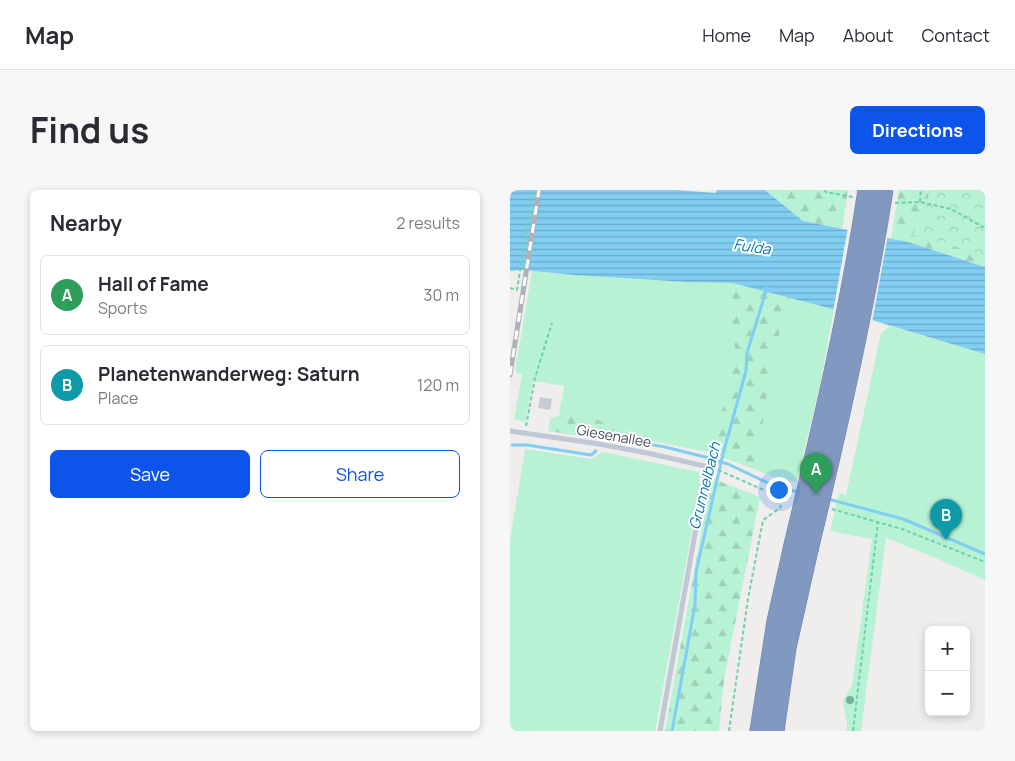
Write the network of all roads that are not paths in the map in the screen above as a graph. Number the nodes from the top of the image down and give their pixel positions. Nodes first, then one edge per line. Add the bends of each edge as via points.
1 (867, 190) edge
2 (884, 190) edge
3 (510, 430) edge
4 (707, 466) junction
5 (713, 468) dead end
6 (801, 547) junction
7 (660, 731) edge
8 (758, 731) edge
9 (775, 731) edge

1 - 6 highway, bridge
2 - 6 highway, bridge via 840,419
3 - 4 lane, Giesenallee
4 - 5 lane, Giesenallee
4 - 7 lane
6 - 8 highway via 776,621
6 - 9 highway

